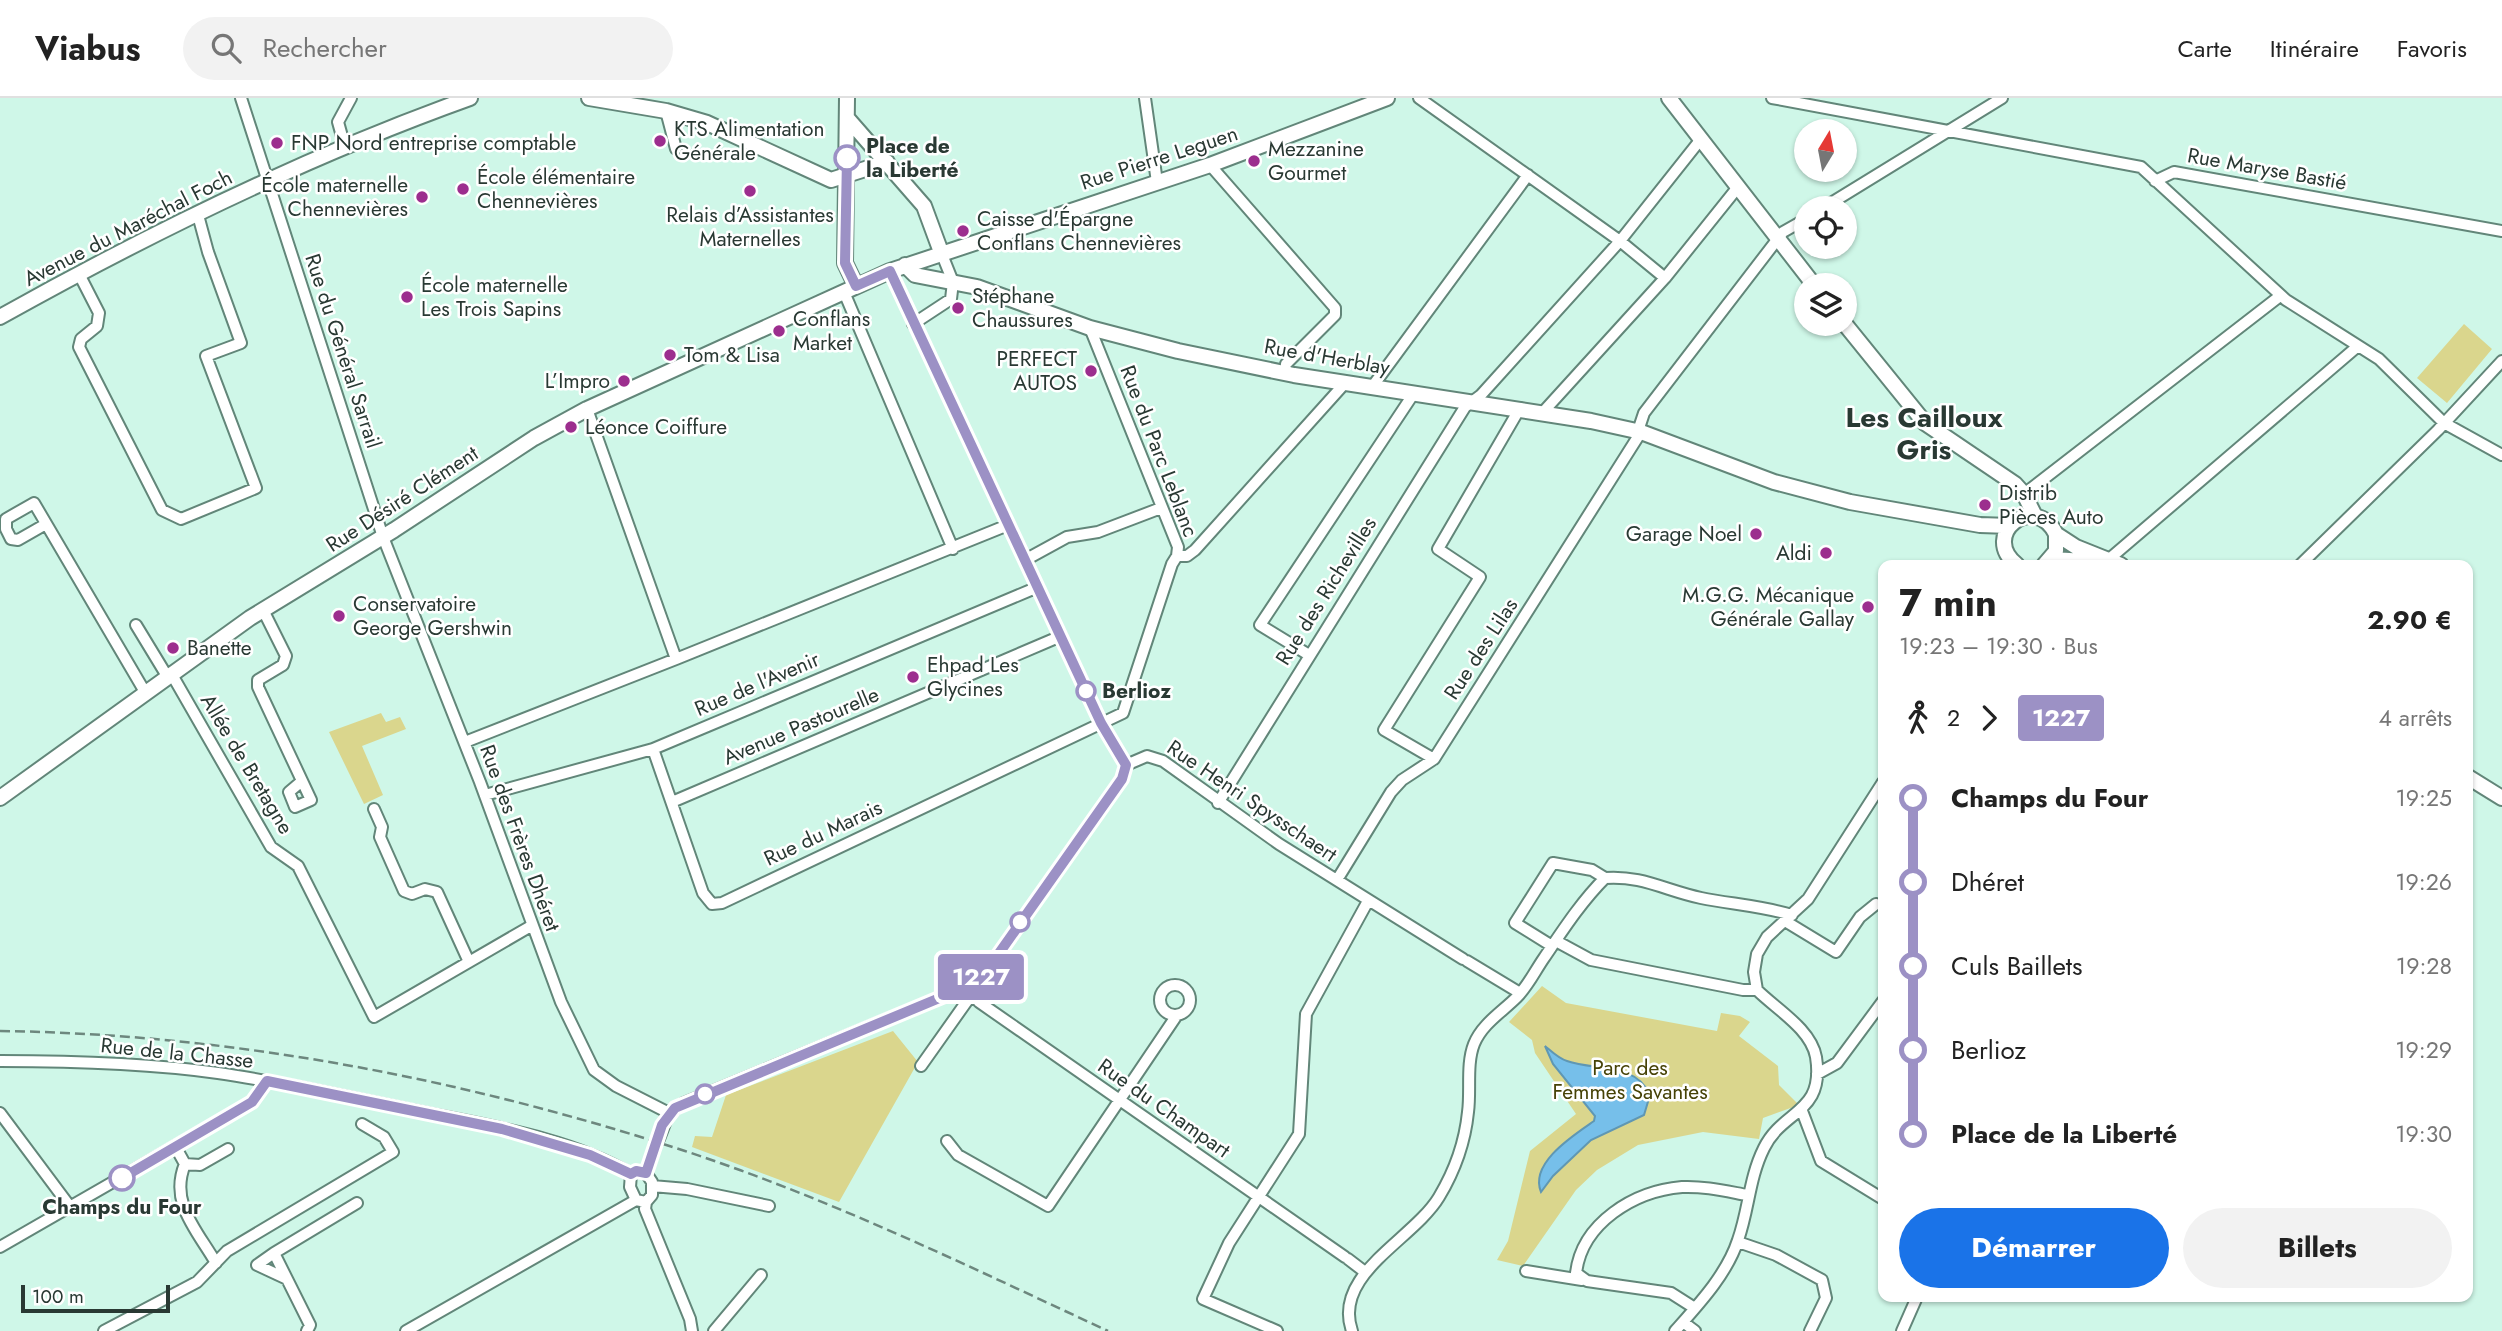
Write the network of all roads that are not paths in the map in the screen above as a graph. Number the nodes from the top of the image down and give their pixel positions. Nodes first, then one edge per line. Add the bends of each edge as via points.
1 (241, 98) edge
2 (351, 98) edge
3 (470, 98) edge
4 (589, 98) edge
5 (846, 98) edge
6 (1145, 98) edge
7 (1387, 98) edge
8 (1419, 98) edge
9 (1669, 98) edge
10 (1772, 98) edge
11 (2002, 98) edge
12 (666, 111) junction
13 (848, 119) junction
14 (1950, 130) junction
15 (1701, 139) junction
16 (345, 147) junction
17 (676, 149) dead end
18 (887, 162) junction
19 (1210, 165) junction
20 (1528, 175) junction
21 (847, 176) junction
22 (2155, 181) junction
23 (266, 182) junction
24 (1157, 182) junction
25 (1738, 187) junction
26 (1843, 196) edge
27 (198, 215) junction
28 (1794, 226) edge
29 (2502, 230) edge
30 (1779, 239) junction
31 (1620, 241) junction
32 (941, 252) junction
33 (905, 265) junction
34 (890, 271) junction
35 (1805, 273) edge
36 (79, 274) junction
37 (1665, 278) junction
38 (953, 282) junction
39 (850, 289) junction
40 (2280, 296) junction
41 (0, 317) edge
42 (913, 324) junction
43 (1090, 328) junction
44 (1855, 336) edge
45 (2358, 346) junction
46 (2502, 361) edge
47 (1286, 373) junction
48 (1346, 382) junction
49 (1372, 387) junction
50 (1414, 393) junction
51 (1472, 402) junction
52 (1520, 408) junction
53 (587, 409) junction
54 (1544, 411) junction
55 (2444, 423) junction
56 (1639, 432) junction
57 (2502, 455) edge
58 (2024, 494) junction
59 (1161, 508) junction
60 (2035, 516) junction
61 (46, 524) dead end
62 (1008, 525) junction
63 (1980, 525) junction
64 (2010, 526) junction
65 (2056, 534) junction
66 (383, 537) junction
67 (953, 549) junction
68 (1178, 556) junction
69 (1025, 559) junction
70 (2010, 559) edge
71 (2049, 560) edge
72 (2103, 560) edge
73 (2112, 560) edge
74 (2305, 560) edge
75 (1038, 587) junction
76 (263, 610) junction
77 (136, 625) dead end
78 (1060, 636) junction
79 (1309, 655) junction
80 (676, 659) junction
81 (169, 675) junction
82 (145, 692) junction
83 (1101, 723) junction
84 (465, 742) junction
85 (653, 749) junction
86 (1433, 759) junction
87 (1126, 765) junction
88 (2473, 780) edge
89 (302, 781) dead end
90 (1878, 790) edge
91 (485, 795) junction
92 (0, 798) edge
93 (2502, 798) edge
94 (672, 802) junction
95 (1218, 803) junction
96 (374, 808) dead end
97 (1340, 875) dead end
98 (1605, 878) junction
99 (1368, 901) junction
100 (1876, 904) dead end
101 (1789, 918) junction
102 (531, 926) junction
103 (1554, 944) junction
104 (469, 962) junction
105 (969, 990) junction
106 (1757, 990) junction
107 (1520, 993) junction
108 (1878, 1008) edge
109 (1177, 1015) dead end
110 (0, 1061) edge
111 (920, 1066) dead end
112 (1817, 1074) junction
113 (267, 1081) junction
114 (1119, 1101) junction
115 (1802, 1111) junction
116 (0, 1113) edge
117 (669, 1113) junction
118 (362, 1124) dead end
119 (659, 1139) dead end
120 (947, 1141) dead end
121 (175, 1146) junction
122 (228, 1149) dead end
123 (653, 1153) dead end
124 (185, 1164) junction
125 (646, 1173) junction
126 (631, 1174) junction
127 (652, 1186) junction
128 (1747, 1195) junction
129 (1878, 1195) edge
130 (1260, 1197) junction
131 (641, 1201) junction
132 (357, 1203) dead end
133 (769, 1206) dead end
134 (71, 1208) junction
135 (1738, 1242) junction
136 (0, 1247) edge
137 (274, 1253) junction
138 (216, 1263) junction
139 (1365, 1272) junction
140 (1526, 1272) dead end
141 (761, 1275) dead end
142 (287, 1279) junction
143 (1587, 1281) junction
144 (1915, 1302) edge
145 (1693, 1307) junction
146 (1679, 1326) edge
147 (104, 1331) edge
148 (307, 1331) edge
149 (406, 1331) edge
150 (692, 1331) edge
151 (714, 1331) edge
152 (1277, 1331) edge
153 (1352, 1331) edge
154 (1695, 1331) edge
155 (1810, 1331) edge
156 (1902, 1331) edge

1 - 23 street, Rue du Général Sarrail
2 - 16 street via 338,122
3 - 16 main road, Avenue du Maréchal Foch
4 - 12 main road
5 - 13 main road
6 - 24 street
7 - 19 main road, Rue Pierre Leguen
8 - 20 street
9 - 15 main road
10 - 14 street
11 - 14 street
12 - 17 street
12 - 21 main road via 714,126 831,180
13 - 18 main road
13 - 21 main road
14 - 22 street via 2132,164
14 - 26 street
15 - 25 main road
15 - 31 street, Rue des Richevilles
16 - 23 main road, Avenue du Maréchal Foch
18 - 21 main road
18 - 32 main road via 924,206
19 - 24 main road, Rue Pierre Leguen
19 - 47 street via 1335,308 1335,315 1286,364
20 - 31 street
20 - 49 street
21 - 39 main road via 845,263
22 - 29 street, Rue Maryse Bastié via 2174,172
22 - 40 street
23 - 27 main road, Avenue du Maréchal Foch
23 - 66 street, Rue du Général Sarrail
24 - 32 main road, Rue Pierre Leguen
25 - 30 main road
25 - 37 street
27 - 36 main road, Avenue du Maréchal Foch
27 - 36 street via 241,343 206,356 256,488 181,519 162,510 79,346 97,326 99,313
28 - 30 street, Rue des Lilas
30 - 35 main road
30 - 56 street, Rue des Lilas via 1644,414
31 - 37 street
31 - 51 street, Rue des Richevilles
32 - 33 main road
32 - 38 street
33 - 34 main road
33 - 38 main road via 915,275
34 - 39 main road
34 - 42 street
36 - 41 main road, Avenue du Maréchal Foch
37 - 54 street
38 - 42 street via 951,299
38 - 43 main road, Rue d'Herblay
39 - 53 main road, Rue Désiré Clément
39 - 67 street
40 - 45 street
40 - 58 street
42 - 62 street
43 - 47 main road, Rue d'Herblay
43 - 59 street, Rue du Parc Leblanc
44 - 58 main road via 1925,423
45 - 55 street via 2379,359
45 - 73 street
46 - 55 street
47 - 48 main road, Rue d'Herblay
48 - 49 main road, Rue d'Herblay
48 - 68 street, Rue du Parc Leblanc via 1195,550
49 - 50 main road, Rue d'Herblay
50 - 51 main road, Rue d'Herblay
50 - 79 street via 1260,625
51 - 52 main road, Rue d'Herblay
51 - 79 street, Rue des Richevilles
52 - 54 main road, Rue d'Herblay
52 - 86 street via 1438,549 1480,577 1384,730
53 - 66 main road, Rue Désiré Clément
53 - 80 street
54 - 56 main road, Rue d'Herblay
55 - 57 street
55 - 74 street
56 - 63 main road, Rue d'Herblay via 1774,482
56 - 86 street, Rue des Lilas
58 - 60 main road
59 - 68 street, Rue du Parc Leblanc
59 - 69 street via 1098,532 1067,537
60 - 64 main road via 2021,517
60 - 65 main road via 2048,522
61 - 82 street
62 - 67 street
62 - 69 street
63 - 64 main road, Rue d'Herblay
63 - 70 main road
64 - 70 main road
65 - 71 main road via 2058,542
65 - 72 main road
66 - 76 main road, Rue Désiré Clément
66 - 84 street, Rue des Frères Dhéret
67 - 80 street
68 - 83 street via 1126,708
69 - 75 street
75 - 78 street
75 - 85 street, Rue de l'Avenir
76 - 81 main road, Rue Désiré Clément
76 - 89 street via 286,656 283,664 258,680 258,687
77 - 81 street, Allée de Bretagne
78 - 83 street
78 - 94 street, Avenue Pastourelle
79 - 95 street, Rue des Richevilles
80 - 84 street
81 - 82 main road, Rue Désiré Clément
81 - 104 street, Allée de Bretagne via 271,847 298,866 374,1017
82 - 92 main road, Rue Désiré Clément
83 - 87 street
83 - 94 street, Rue du Marais via 722,903 712,904 703,892
84 - 91 street, Rue des Frères Dhéret
85 - 91 street, Rue de l'Avenir
85 - 94 street, Rue du Marais
86 - 97 street, Rue des Lilas via 1391,792
87 - 95 street, Rue Henri Spysschaert via 1155,757
87 - 105 street via 1122,779
88 - 93 main road
90 - 101 street via 1808,899
91 - 102 street, Rue des Frères Dhéret
95 - 99 street, Rue Henri Spysschaert
96 - 104 street via 383,827 379,833 404,891 437,892
98 - 101 street via 1626,876 1699,898 1769,908
98 - 103 street
98 - 103 street via 1592,870 1553,863 1515,923
99 - 107 street, Rue Henri Spysschaert
99 - 130 street via 1306,1014 1299,1134
100 - 101 street via 1860,917 1836,952
101 - 106 street via 1767,937 1757,954
102 - 104 street
102 - 117 street, Rue des Frères Dhéret via 594,1070
103 - 106 street via 1591,960
103 - 107 street
105 - 111 street
105 - 114 street, Rue du Champart via 979,1002
105 - 117 street via 684,1103
106 - 112 street via 1811,1040
107 - 139 street via 1474,1043 1463,1138 1438,1199 1420,1223
108 - 112 street via 1837,1063
109 - 114 street
110 - 113 street, Rue de la Chasse via 123,1065
112 - 115 street via 1814,1093
113 - 121 street via 252,1102
113 - 126 street, Rue de la Chasse via 502,1129 590,1155
114 - 120 street via 1048,1206 958,1155
114 - 130 street, Rue du Champart
115 - 128 street via 1765,1145
115 - 129 street via 1821,1161
116 - 134 street
117 - 119 street
118 - 138 street via 384,1137 393,1152 227,1251
121 - 124 street
121 - 134 street
122 - 124 street via 200,1165
123 - 125 street
124 - 138 street via 179,1199
125 - 126 street
125 - 127 street
126 - 131 street via 630,1187
127 - 131 street via 652,1195
127 - 133 street
128 - 135 street
128 - 143 street via 1683,1187 1642,1198 1611,1214 1596,1227 1578,1258 1576,1273
130 - 139 street, Rue du Champart
130 - 152 street via 1229,1243 1203,1299
131 - 149 street
131 - 150 street
132 - 137 street
134 - 136 street
135 - 145 street via 1722,1274
135 - 155 street via 1776,1255 1822,1280 1826,1298
137 - 142 street
137 - 142 street via 257,1265
138 - 147 street via 197,1282
139 - 153 street via 1349,1301
140 - 143 street
141 - 151 street
142 - 148 street via 310,1325
143 - 145 street via 1671,1293
144 - 156 street
145 - 146 street
146 - 154 street

